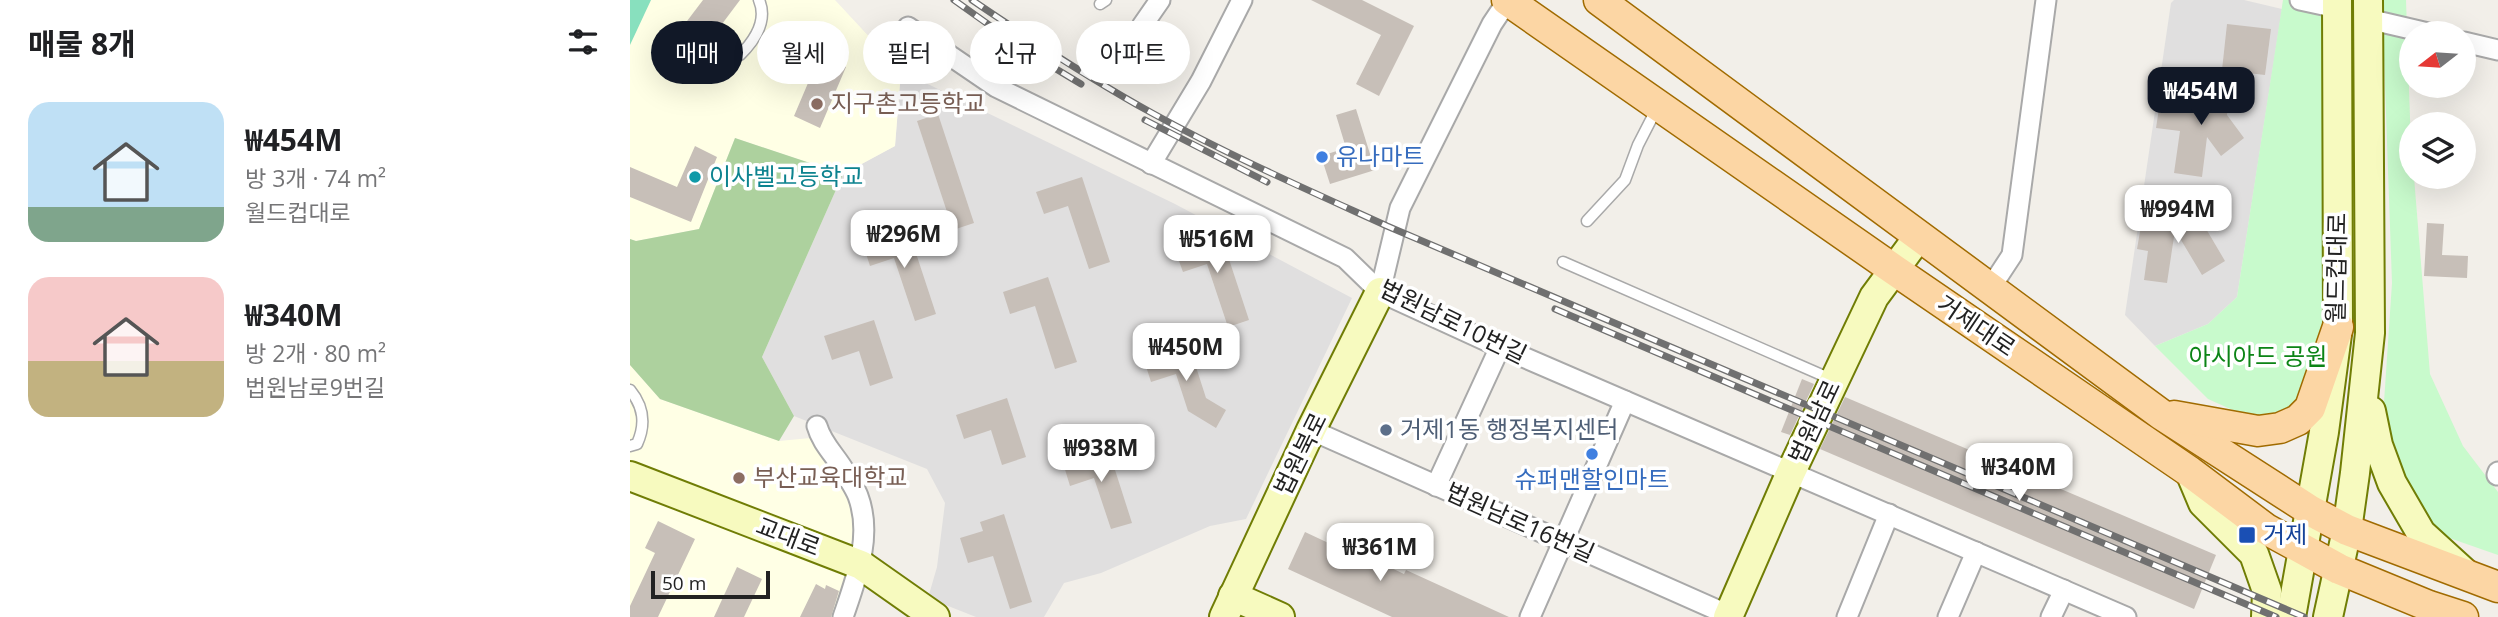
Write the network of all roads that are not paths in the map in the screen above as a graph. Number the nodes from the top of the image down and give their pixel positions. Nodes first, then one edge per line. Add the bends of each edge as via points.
1 (759, 0) edge
2 (1160, 0) edge
3 (1242, 0) edge
4 (1508, 0) edge
5 (1600, 0) edge
6 (2046, 0) edge
7 (2300, 0) edge
8 (2337, 4) edge
9 (2368, 10) edge
10 (1145, 21) edge
11 (2399, 22) edge
12 (2476, 45) edge
13 (2498, 50) edge
14 (743, 51) edge
15 (956, 60) edge
16 (1658, 104) junction
17 (1150, 164) junction
18 (1587, 220) dead end
19 (1919, 236) junction
20 (1563, 262) dead end
21 (1893, 269) junction
22 (1991, 287) junction
23 (1380, 292) junction
24 (2338, 327) junction
25 (1500, 347) junction
26 (1835, 381) junction
27 (2366, 384) junction
28 (630, 390) edge
29 (1625, 401) junction
30 (2162, 415) junction
31 (817, 426) dead end
32 (1311, 430) junction
33 (630, 446) edge
34 (1791, 472) junction
35 (2190, 472) junction
36 (630, 476) edge
37 (1436, 486) junction
38 (2311, 511) junction
39 (1889, 514) junction
40 (2347, 530) junction
41 (1562, 541) junction
42 (2304, 550) junction
43 (1976, 552) junction
44 (861, 565) junction
45 (2339, 569) junction
46 (2484, 583) edge
47 (2064, 590) junction
48 (1229, 607) edge
49 (1730, 616) edge
50 (844, 617) edge
51 (935, 617) edge
52 (1280, 617) edge
53 (1530, 617) edge
54 (1847, 617) edge
55 (1948, 617) edge
56 (2051, 617) edge
57 (2126, 617) edge
58 (2266, 617) edge
59 (2291, 617) edge
60 (2328, 617) edge
61 (2463, 617) edge

1 - 14 lane via 763,10 758,32
2 - 10 street
3 - 17 street via 1201,81
4 - 16 main road, 거제대로
4 - 23 street via 1400,208
5 - 19 main road, 거제대로
6 - 22 street via 2012,255
7 - 8 street
8 - 24 main road, 월드컵대로
9 - 11 street
9 - 27 main road, 월드컵대로 via 2370,333
12 - 13 street
15 - 17 street, 법원남로10번길 via 996,87
16 - 18 lane via 1625,180
16 - 21 main road, 거제대로
17 - 23 street, 법원남로10번길 via 1345,258
19 - 21 main road, 법원남로
19 - 22 main road, 거제대로
20 - 26 lane
21 - 26 main road, 법원남로 via 1874,297
21 - 35 main road, 거제대로
22 - 30 main road, 거제대로
23 - 25 street, 법원남로10번길
23 - 32 main road, 법원북로
24 - 30 main road via 2310,408 2298,420 2258,431
24 - 38 main road, 월드컵대로
25 - 29 street, 법원남로10번길
25 - 37 street
26 - 34 main road, 법원남로
27 - 40 main road, 월드컵대로
27 - 46 main road via 2378,446 2392,484 2421,533
28 - 33 lane via 643,412 643,430 637,444
29 - 34 street, 법원남로10번길
29 - 41 street
30 - 38 main road, 거제대로
31 - 44 street via 858,496
32 - 37 street, 법원남로16번길
32 - 48 main road, 법원북로
34 - 39 street, 법원남로10번길
34 - 49 main road, 법원남로
35 - 42 main road, 거제대로 via 2266,529
35 - 58 main road via 2203,503 2254,554 2267,592
36 - 44 main road, 교대로
37 - 41 street, 법원남로16번길
38 - 40 main road, 거제대로
38 - 42 main road, 월드컵대로
39 - 43 street, 법원남로10번길
39 - 54 street
40 - 45 main road, 월드컵대로
40 - 46 main road, 거제대로
41 - 49 street, 법원남로16번길
41 - 53 street
42 - 45 main road, 거제대로
42 - 59 main road, 월드컵대로
43 - 47 street, 법원남로10번길
43 - 55 street
44 - 50 street
44 - 51 main road, 교대로
45 - 60 main road, 월드컵대로
45 - 61 main road, 거제대로
47 - 56 street
47 - 57 street, 법원남로10번길
48 - 52 main road

